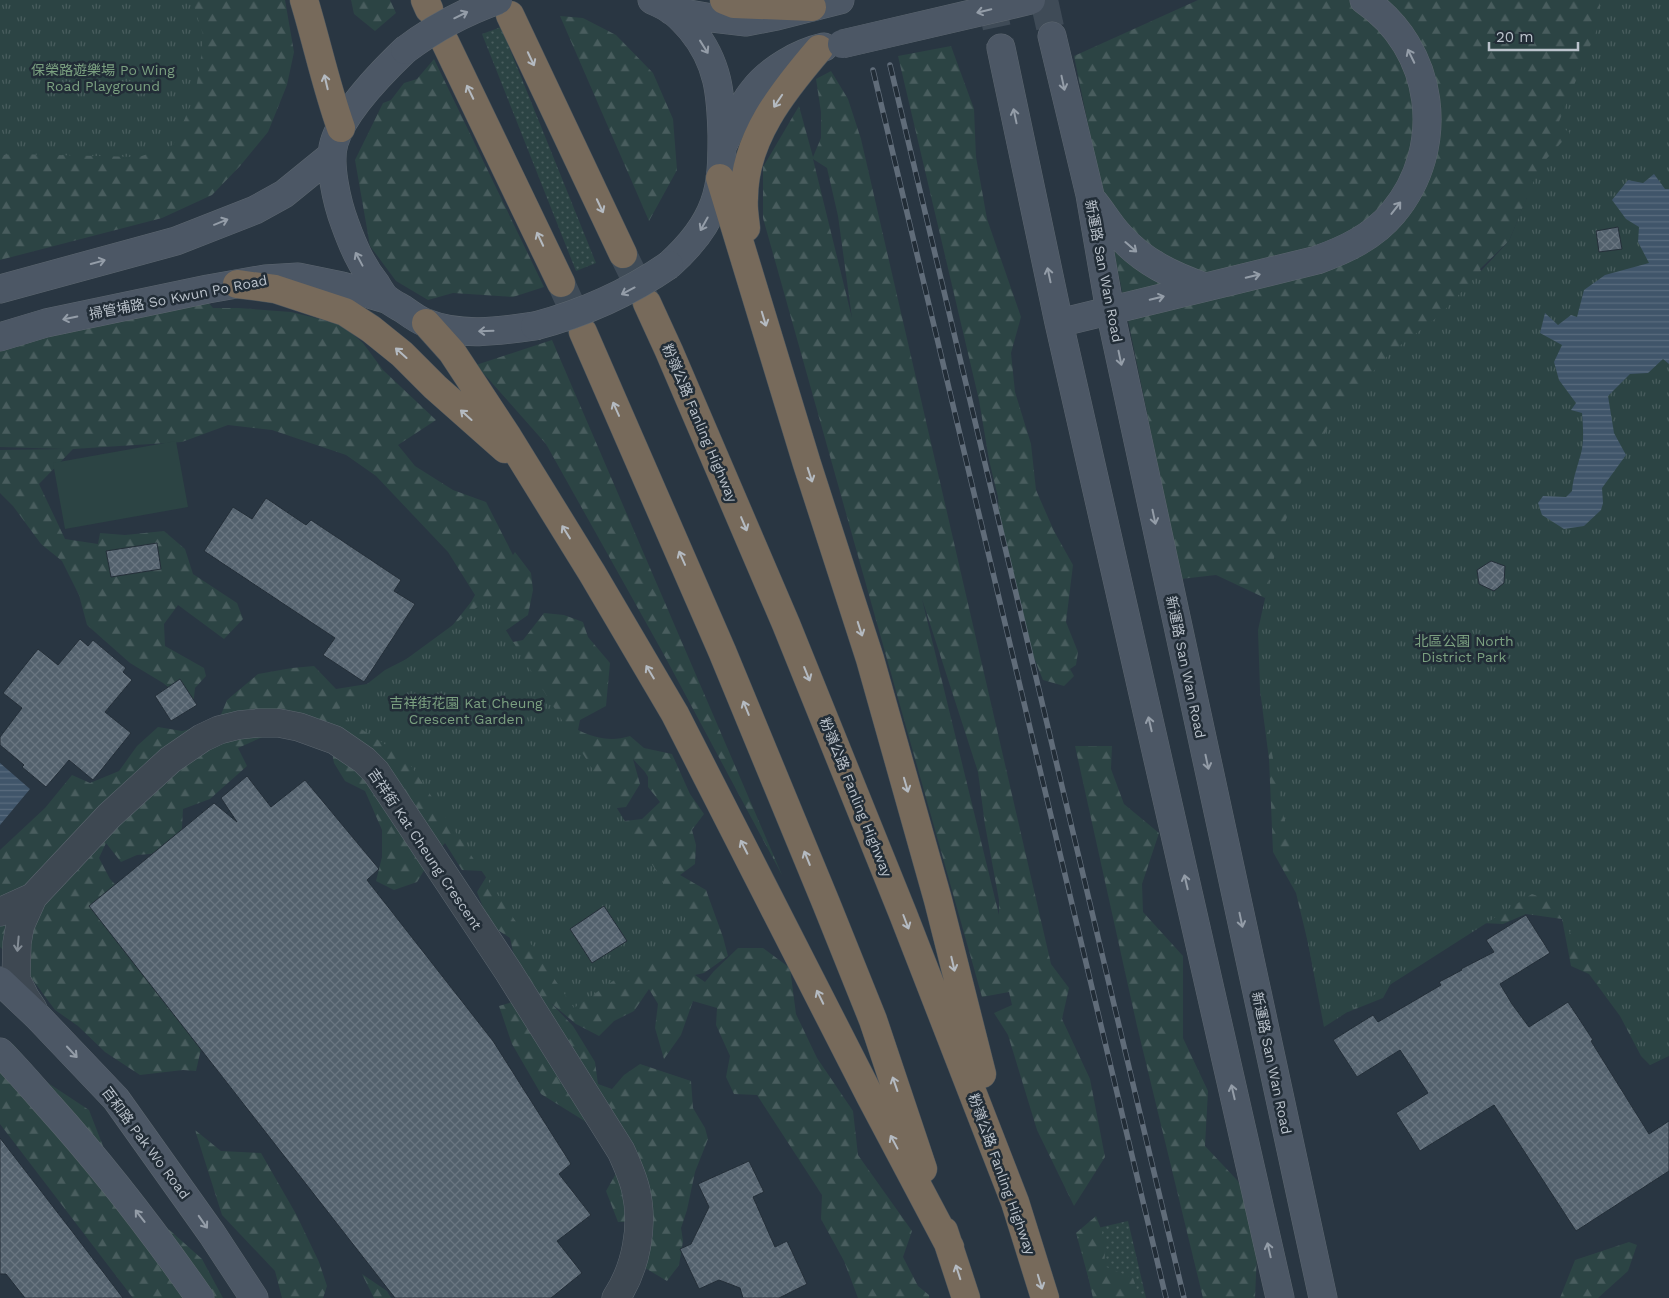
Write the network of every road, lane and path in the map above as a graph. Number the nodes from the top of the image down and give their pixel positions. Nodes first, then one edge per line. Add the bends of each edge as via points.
1 (304, 0) edge
2 (724, 0) edge
3 (840, 0) edge
4 (1031, 0) edge
5 (1364, 0) edge
6 (662, 5) edge
7 (504, 7) edge
8 (812, 7) junction
9 (1052, 36) tunnel mouth
10 (445, 42) dead end
11 (1001, 48) tunnel mouth
12 (819, 49) junction
13 (341, 128) junction
14 (722, 146) junction
15 (332, 155) junction
16 (720, 178) junction
17 (1090, 196) junction
18 (622, 254) tunnel mouth
19 (750, 272) junction
20 (561, 283) tunnel mouth
21 (237, 284) junction
22 (1205, 287) junction
23 (0, 288) edge
24 (386, 299) junction
25 (647, 303) tunnel mouth
26 (1110, 310) junction
27 (426, 323) junction
28 (1059, 323) junction
29 (583, 332) tunnel mouth
30 (0, 337) edge
31 (528, 471) junction
32 (33, 898) junction
33 (0, 912) edge
34 (0, 981) edge
35 (38, 1016) junction
36 (0, 1052) edge
37 (1016, 1202) junction
38 (950, 1247) junction
39 (200, 1298) edge
40 (254, 1298) edge
41 (616, 1298) edge
42 (966, 1298) edge
43 (1045, 1298) edge
44 (1280, 1298) edge
45 (1323, 1298) edge

13 -> 1 highway via 328,93 319,48
2 - 8 highway via 734,4
3 - 8 main road
4 -> 12 main road, bridge
22 -> 5 main road via 1340,252 1378,228 1392,214 1415,179 1428,121 1422,81 1404,41 1391,23
6 - 8 main road via 712,18 746,22
6 -> 14 main road via 698,37 710,56 718,78
13 -> 7 main road, bridge via 371,86 405,50 455,18
7 -> 18 highway
9 -> 17 main road, 新運路 San Wan Road
20 -> 10 highway
28 -> 11 main road
12 - 14 main road via 769,74 752,92
12 -> 19 highway via 767,117 754,149 746,175 744,197
13 - 15 main road
14 - 16 main road
23 -> 15 main road via 176,241 255,210 284,194
24 -> 15 main road via 355,252 338,205
16 - 19 highway
16 -> 27 main road, bridge via 714,205 686,249 644,283 614,299 563,319 499,331 477,332
17 -> 22 main road via 1119,236 1137,252 1158,267
17 - 26 main road, 新運路 San Wan Road
19 -> 37 highway via 807,464 873,668 938,900
21 - 24 main road, 掃管埔路 So Kwun Po Road via 298,277
21 -> 30 main road, 掃管埔路 So Kwun Po Road via 46,323
31 -> 21 highway via 402,354 345,312 275,289
26 -> 22 main road
24 - 27 main road
25 -> 37 highway, 粉嶺公路 Fanling Highway via 786,624
26 - 28 main road
26 -> 45 main road, 新運路 San Wan Road
27 - 31 highway via 457,360
44 -> 28 main road
38 -> 29 highway via 873,1020 722,650
38 -> 31 highway via 675,714
32 - 33 street, 吉祥街 Kat Cheung Crescent
32 -> 35 street, 吉祥街 Kat Cheung Crescent via 20,926 16,979
32 - 41 street, 吉祥街 Kat Cheung Crescent via 109,816 170,760 202,738 239,725 278,723 321,733 349,748 364,760 388,789 621,1151 640,1209 639,1231 628,1274
34 - 35 main road, 百和路 Pak Wo Road
35 -> 40 main road, 百和路 Pak Wo Road via 116,1099
39 -> 36 main road via 108,1175
37 -> 43 highway, 粉嶺公路 Fanling Highway
42 -> 38 highway

